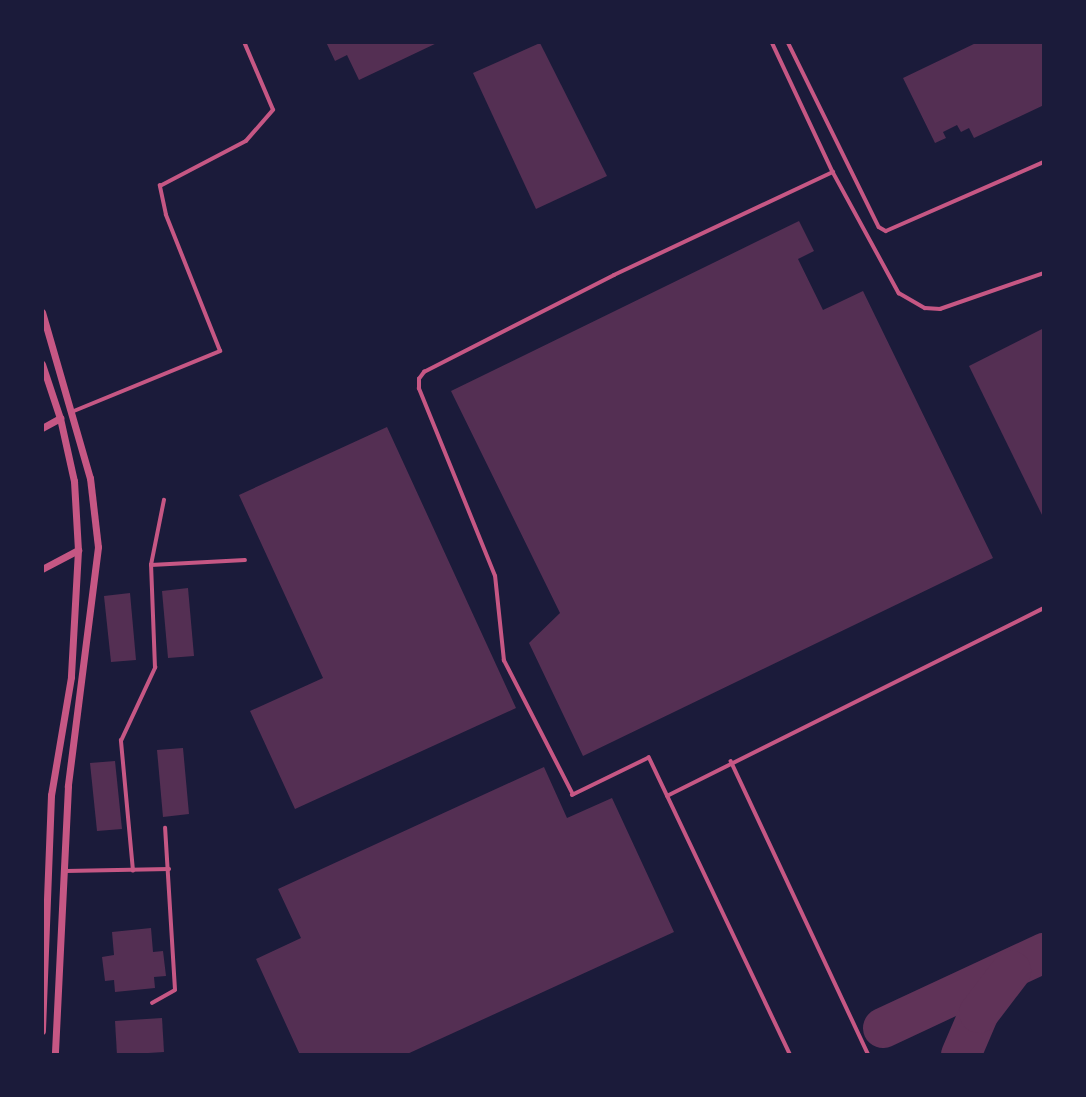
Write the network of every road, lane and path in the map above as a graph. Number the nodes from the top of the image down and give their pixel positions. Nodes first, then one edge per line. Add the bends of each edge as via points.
1 (244, 42) edge
2 (772, 42) edge
3 (788, 42) edge
4 (1044, 162) edge
5 (833, 172) junction
6 (1044, 273) edge
7 (42, 312) edge
8 (42, 364) edge
9 (74, 411) junction
10 (60, 418) junction
11 (42, 428) edge
12 (164, 500) dead end
13 (78, 550) junction
14 (245, 560) dead end
15 (152, 565) junction
16 (42, 569) edge
17 (1044, 608) edge
18 (731, 761) junction
19 (667, 796) junction
20 (165, 828) dead end
21 (169, 869) junction
22 (65, 871) junction
23 (133, 871) junction
24 (152, 1003) dead end
25 (42, 1031) edge
26 (55, 1055) edge
27 (790, 1055) edge
28 (869, 1055) edge

1 - 9 lane via 273,110 246,141 160,186 166,215 220,351
2 - 5 lane
3 - 4 lane via 879,227 886,231
5 - 6 lane via 891,282 911,302 940,309 965,304
5 - 19 lane via 614,275 424,372 419,379 419,389 495,576 505,661 573,795 649,758
7 - 9 street
8 - 10 street
9 - 22 street via 90,478 98,547 68,786
10 - 11 street
10 - 13 street via 74,481
12 - 15 lane
13 - 16 street
13 - 25 street via 71,677 51,795
14 - 15 lane
15 - 23 lane via 155,668 121,741
17 - 18 lane
18 - 19 lane
18 - 28 lane
19 - 27 lane
20 - 21 lane
21 - 23 lane
21 - 24 lane via 175,990
22 - 23 lane
22 - 26 street

